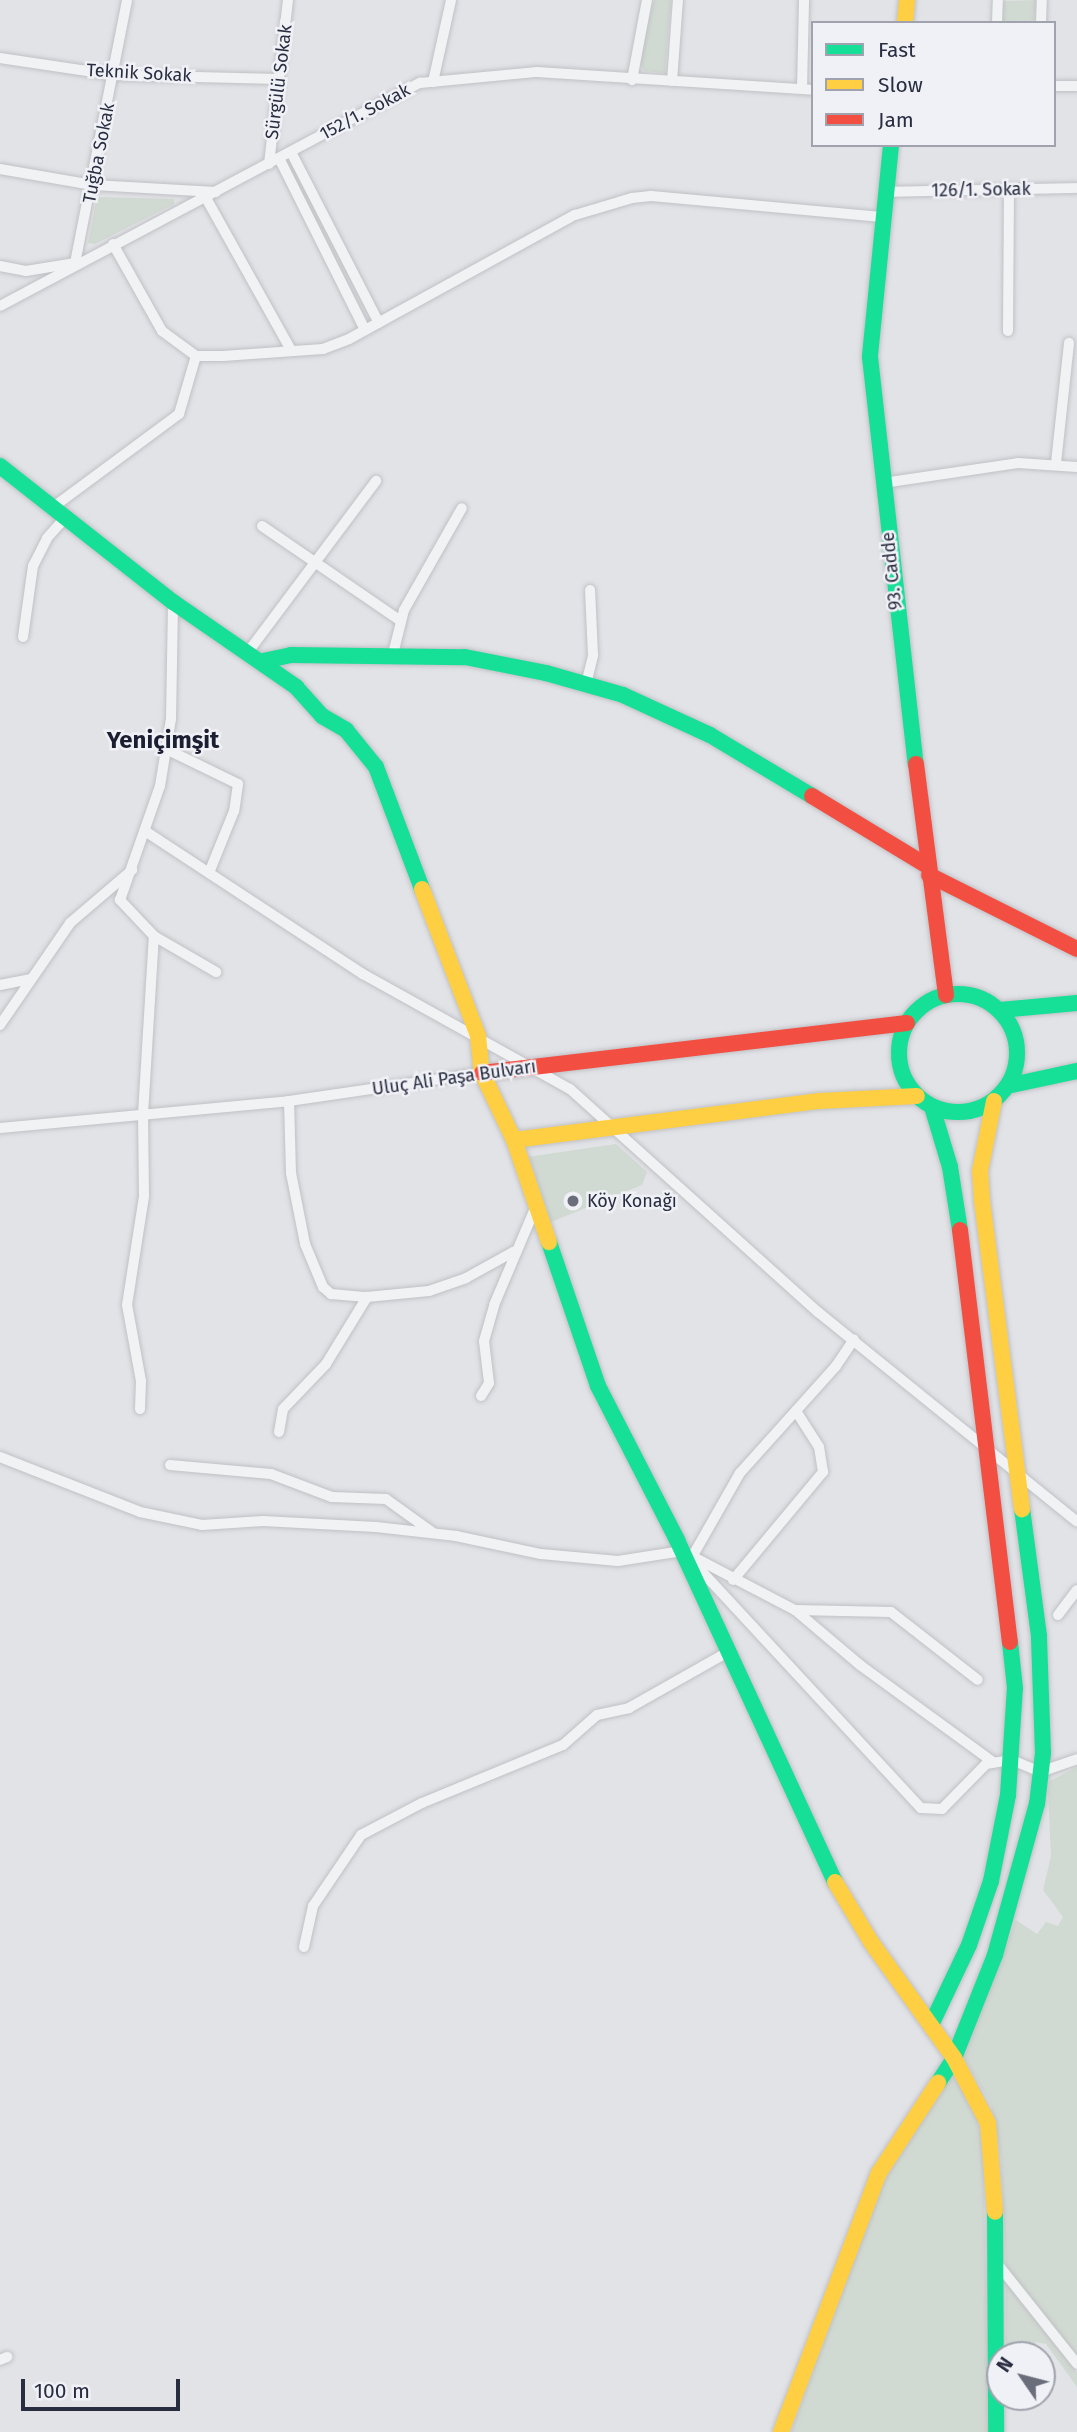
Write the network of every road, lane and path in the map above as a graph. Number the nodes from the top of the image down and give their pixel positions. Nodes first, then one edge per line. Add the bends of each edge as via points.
1 (127, 0) edge
2 (288, 0) edge
3 (451, 0) edge
4 (647, 0) edge
5 (678, 0) edge
6 (804, 0) edge
7 (907, 0) edge
8 (998, 0) edge
9 (1042, 0) edge
10 (905, 21) edge
11 (997, 21) edge
12 (1041, 21) edge
13 (0, 58) edge
14 (114, 75) junction
15 (279, 79) junction
16 (632, 80) junction
17 (672, 81) junction
18 (433, 82) junction
19 (1056, 86) edge
20 (1077, 86) edge
21 (807, 90) edge
22 (891, 147) edge
23 (291, 152) junction
24 (274, 161) junction
25 (0, 169) edge
26 (93, 185) junction
27 (1077, 188) edge
28 (1009, 190) junction
29 (885, 192) junction
30 (211, 195) junction
31 (882, 217) junction
32 (113, 244) junction
33 (75, 263) junction
34 (0, 266) edge
35 (0, 306) edge
36 (379, 323) junction
37 (365, 330) junction
38 (1008, 331) dead end
39 (1069, 343) dead end
40 (291, 350) junction
41 (196, 356) junction
42 (1056, 463) junction
43 (0, 466) edge
44 (1077, 467) edge
45 (376, 481) dead end
46 (883, 483) junction
47 (462, 508) dead end
48 (58, 514) junction
49 (262, 526) dead end
50 (315, 564) junction
51 (590, 590) dead end
52 (173, 602) junction
53 (401, 621) junction
54 (23, 636) dead end
55 (248, 652) junction
56 (392, 657) junction
57 (263, 661) junction
58 (586, 684) junction
59 (166, 749) junction
60 (145, 831) junction
61 (134, 868) junction
62 (927, 870) junction
63 (209, 873) junction
64 (154, 936) junction
65 (1077, 950) edge
66 (216, 972) dead end
67 (31, 979) junction
68 (0, 985) edge
69 (946, 995) junction
70 (1077, 1003) edge
71 (1000, 1010) junction
72 (907, 1023) junction
73 (0, 1025) edge
74 (478, 1036) junction
75 (536, 1067) junction
76 (1077, 1071) edge
77 (482, 1073) junction
78 (1007, 1086) junction
79 (917, 1096) junction
80 (289, 1101) junction
81 (994, 1101) junction
82 (932, 1107) junction
83 (143, 1114) junction
84 (613, 1127) junction
85 (0, 1128) edge
86 (514, 1140) junction
87 (536, 1206) junction
88 (513, 1252) junction
89 (367, 1297) junction
90 (853, 1339) junction
91 (481, 1396) dead end
92 (140, 1409) dead end
93 (796, 1411) junction
94 (279, 1432) dead end
95 (988, 1449) junction
96 (0, 1457) edge
97 (170, 1465) dead end
98 (1019, 1474) junction
99 (1077, 1522) edge
100 (434, 1533) junction
101 (687, 1554) junction
102 (733, 1580) junction
103 (1077, 1590) edge
104 (795, 1610) junction
105 (1058, 1615) dead end
106 (728, 1652) junction
107 (978, 1680) dead end
108 (1077, 1759) edge
109 (1012, 1760) junction
110 (993, 1762) junction
111 (1041, 1772) junction
112 (304, 1947) dead end
113 (931, 2025) junction
114 (954, 2058) junction
115 (996, 2262) junction
116 (1077, 2364) edge
117 (781, 2432) edge
118 (996, 2432) edge

1 - 14 street, Tuğba Sokak
2 - 15 street, Sürgülü Sokak
3 - 18 street
4 - 16 street
5 - 17 street
6 - 21 street
7 - 10 street
8 - 11 street
9 - 12 street
13 - 14 street, Teknik Sokak
14 - 15 street, Teknik Sokak
14 - 26 street, Tuğba Sokak
15 - 24 street, Sürgülü Sokak
16 - 17 street, 152/1. Sokak
16 - 18 street, 152/1. Sokak via 537,72
17 - 21 street, 152/1. Sokak
18 - 23 street, 152/1. Sokak via 420,83
19 - 20 street
22 - 29 street, 93. Cadde
23 - 24 street, 152/1. Sokak
23 - 36 street
24 - 30 street, 152/1. Sokak
24 - 37 street
25 - 26 street
26 - 30 street
26 - 33 street, Tuğba Sokak
27 - 28 street, 126/1. Sokak
28 - 29 street, 126/1. Sokak
28 - 38 street
29 - 31 street, 93. Cadde
30 - 32 street, 152/1. Sokak
30 - 40 street
31 - 36 street via 659,196 632,198 575,215
31 - 46 street, 93. Cadde via 870,357
32 - 33 street, 152/1. Sokak
32 - 41 street via 162,331
33 - 34 street via 26,271
33 - 35 street, 152/1. Sokak
36 - 37 street
37 - 40 street via 323,349
39 - 42 street
40 - 41 street
41 - 48 street via 179,415
42 - 44 street
42 - 46 street via 1018,463
43 - 48 street
45 - 50 street
46 - 62 street, 93. Cadde
47 - 53 street
48 - 52 street
48 - 54 street via 33,566
49 - 50 street
50 - 53 street
50 - 55 street
51 - 58 street via 593,655
52 - 55 street
52 - 59 street via 171,719
53 - 56 street
55 - 57 street
56 - 57 street via 291,655
56 - 58 street via 465,657
57 - 74 street via 322,716 346,730 376,768
58 - 62 street via 623,695 710,735
59 - 60 street
59 - 63 street via 238,784 234,811
60 - 61 street
60 - 63 street
61 - 64 street via 120,900
61 - 67 street via 70,923
62 - 65 street
62 - 69 street, 93. Cadde
63 - 74 street via 363,974
64 - 66 street
64 - 83 street
67 - 68 street
67 - 73 street
69 - 71 street via 975,996
69 - 72 street via 928,1002
70 - 71 street
71 - 78 street via 1011,1025 1018,1052
72 - 75 street, Uluç Ali Paşa Bulvarı
72 - 79 street via 899,1062
74 - 75 street
74 - 77 street
75 - 77 street, Uluç Ali Paşa Bulvarı
75 - 84 street
76 - 78 street
77 - 80 street, Uluç Ali Paşa Bulvarı
77 - 86 street
78 - 81 street
79 - 82 street
79 - 84 street via 820,1101
80 - 83 street, Uluç Ali Paşa Bulvarı
80 - 89 street via 291,1173 305,1244 323,1287 338,1298
81 - 82 street via 969,1112
81 - 98 street via 980,1171 982,1201
82 - 95 street via 950,1167
83 - 85 street, Uluç Ali Paşa Bulvarı
83 - 92 street via 144,1196 127,1305 138,1355
84 - 86 street
84 - 90 street
86 - 87 street
87 - 88 street
87 - 101 street via 598,1386
88 - 89 street via 466,1278 429,1291
88 - 91 street via 484,1341 489,1383
89 - 94 street via 326,1364 283,1409
90 - 93 street
90 - 95 street
93 - 101 street via 740,1473
93 - 102 street via 819,1447 823,1472
95 - 98 street
95 - 109 street via 1015,1661
96 - 100 street via 140,1512 202,1525 263,1521
97 - 100 street via 271,1474 332,1497 386,1499
98 - 99 street
98 - 111 street via 1040,1636
100 - 101 street via 541,1554 618,1561
101 - 102 street
101 - 106 street
101 - 110 street via 921,1808 942,1809
102 - 104 street
103 - 105 street
104 - 107 street via 891,1612
104 - 110 street via 860,1665
106 - 112 street via 629,1708 597,1715 563,1745 422,1803 361,1835 313,1906
106 - 113 street via 836,1884 870,1942
108 - 111 street
109 - 110 street
109 - 111 street
109 - 113 street via 991,1881 969,1945
111 - 114 street via 1020,1877
113 - 114 street
114 - 115 street via 988,2123
114 - 117 street via 879,2173
115 - 116 street
115 - 118 street

